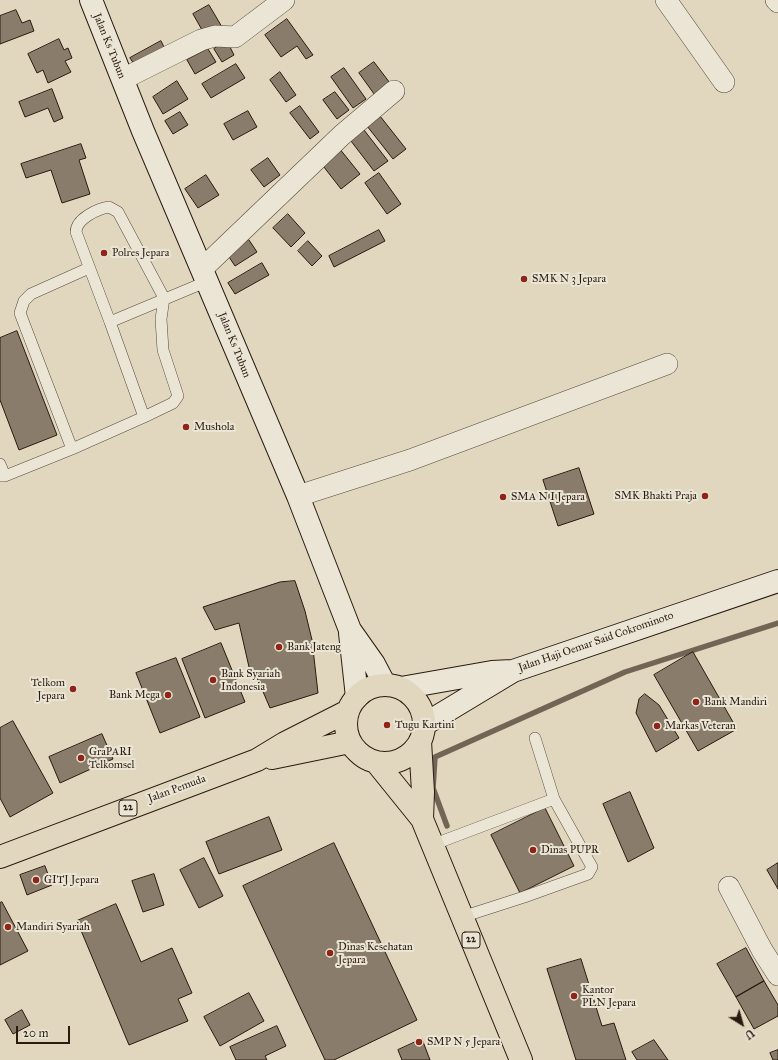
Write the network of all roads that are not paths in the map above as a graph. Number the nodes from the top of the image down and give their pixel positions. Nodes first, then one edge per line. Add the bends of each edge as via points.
1 (91, 0) edge
2 (284, 0) edge
3 (666, 0) edge
4 (776, 0) edge
5 (778, 2) edge
6 (123, 79) junction
7 (724, 82) dead end
8 (394, 91) dead end
9 (90, 268) junction
10 (205, 275) junction
11 (164, 298) junction
12 (110, 322) junction
13 (666, 364) dead end
14 (144, 417) junction
15 (72, 449) junction
16 (0, 464) edge
17 (3, 476) edge
18 (298, 496) junction
19 (778, 581) edge
20 (350, 630) junction
21 (513, 671) junction
22 (393, 686) junction
23 (352, 704) junction
24 (423, 733) junction
25 (534, 738) dead end
26 (350, 742) junction
27 (257, 760) junction
28 (376, 762) junction
29 (554, 799) junction
30 (422, 819) junction
31 (432, 846) junction
32 (0, 857) edge
33 (729, 887) dead end
34 (462, 917) junction
35 (778, 974) edge
36 (521, 1060) edge

1 - 6 main road, Jalan Ks Tubun
2 - 6 street via 235,37 215,36 201,40
3 - 7 street
4 - 5 street
6 - 10 main road, Jalan Ks Tubun
8 - 10 street via 342,135
9 - 11 lane via 76,236 76,227 82,219 104,208 112,208 118,212
9 - 12 lane
9 - 15 lane via 31,294 24,301 20,313
10 - 11 lane
10 - 18 main road, Jalan Ks Tubun
11 - 12 lane
11 - 14 lane via 161,319 164,350 178,396 173,403
12 - 14 lane
13 - 18 street via 410,460
14 - 15 lane
15 - 17 lane
16 - 17 lane
18 - 20 main road, Jalan Ks Tubun
19 - 21 main road, Jalan Haji Oemar Said Cokrominoto
20 - 22 main road, Jalan Ks Tubun
20 - 23 main road
21 - 22 main road
21 - 24 main road, Jalan Haji Oemar Said Cokrominoto
22 - 23 highway, 22 via 370,688
22 - 24 highway, 22 via 414,696 422,710
23 - 26 highway via 346,726
23 - 27 highway, Jalan Pemuda / 22
24 - 28 highway via 412,752 402,760
24 - 30 highway, 22
25 - 29 lane
26 - 27 highway, 22
26 - 28 highway, 22 via 360,754
27 - 32 highway, Jalan Pemuda / 22
28 - 30 highway, 22
29 - 31 lane
29 - 34 lane via 592,867 591,871
30 - 31 highway, 22
31 - 34 highway, 22
33 - 35 street via 762,950
34 - 36 highway, 22

